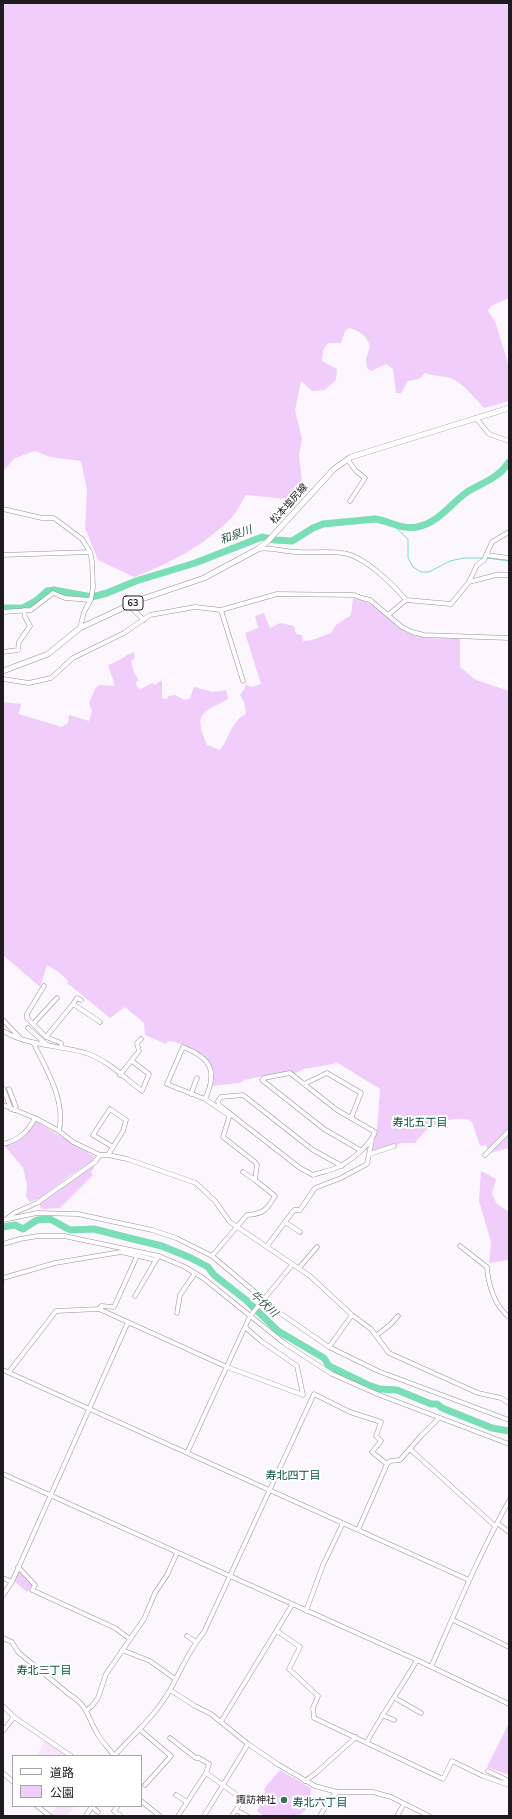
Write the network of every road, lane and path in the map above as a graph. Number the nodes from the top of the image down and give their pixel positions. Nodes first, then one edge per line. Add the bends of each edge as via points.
1 (509, 408) edge
2 (476, 418) junction
3 (509, 441) edge
4 (346, 459) junction
5 (350, 498) dead end
6 (3, 509) edge
7 (509, 532) edge
8 (258, 549) junction
9 (90, 552) junction
10 (3, 555) edge
11 (486, 555) junction
12 (509, 558) edge
13 (509, 575) edge
14 (469, 582) junction
15 (90, 599) junction
16 (406, 600) junction
17 (128, 605) junction
18 (24, 610) junction
19 (221, 610) junction
20 (3, 612) edge
21 (388, 615) junction
22 (144, 620) junction
23 (80, 628) junction
24 (509, 638) edge
25 (3, 652) edge
26 (3, 671) edge
27 (3, 679) edge
28 (243, 681) dead end
29 (44, 986) dead end
30 (57, 998) dead end
31 (81, 1000) dead end
32 (72, 1004) junction
33 (4, 1021) dead end
34 (100, 1022) dead end
35 (33, 1024) junction
36 (28, 1028) dead end
37 (3, 1031) edge
38 (46, 1037) junction
39 (20, 1038) junction
40 (141, 1039) dead end
41 (33, 1042) junction
42 (48, 1045) junction
43 (62, 1048) junction
44 (132, 1061) junction
45 (120, 1075) junction
46 (197, 1078) dead end
47 (304, 1084) junction
48 (3, 1088) edge
49 (9, 1089) dead end
50 (191, 1094) junction
51 (205, 1099) junction
52 (3, 1105) edge
53 (13, 1109) junction
54 (230, 1115) junction
55 (35, 1118) junction
56 (351, 1118) junction
57 (59, 1131) junction
58 (509, 1131) edge
59 (372, 1140) junction
60 (3, 1144) edge
61 (394, 1146) dead end
62 (113, 1147) junction
63 (360, 1150) junction
64 (370, 1154) junction
65 (100, 1155) junction
66 (108, 1155) junction
67 (485, 1155) dead end
68 (342, 1166) junction
69 (243, 1172) dead end
70 (255, 1180) junction
71 (37, 1203) junction
72 (37, 1213) junction
73 (5, 1220) edge
74 (285, 1222) junction
75 (238, 1228) junction
76 (300, 1232) dead end
77 (3, 1244) edge
78 (267, 1246) junction
79 (460, 1246) dead end
80 (317, 1247) dead end
81 (137, 1256) junction
82 (159, 1256) junction
83 (212, 1256) junction
84 (156, 1260) junction
85 (292, 1265) junction
86 (299, 1268) junction
87 (195, 1272) junction
88 (3, 1278) edge
89 (135, 1296) dead end
90 (263, 1301) junction
91 (98, 1309) junction
92 (177, 1313) dead end
93 (352, 1315) junction
94 (251, 1316) junction
95 (398, 1316) dead end
96 (509, 1317) edge
97 (128, 1322) junction
98 (245, 1327) junction
99 (377, 1335) junction
100 (329, 1347) junction
101 (227, 1367) junction
102 (3, 1370) edge
103 (9, 1372) junction
104 (509, 1403) edge
105 (90, 1409) junction
106 (439, 1418) junction
107 (509, 1420) edge
108 (509, 1444) edge
109 (410, 1449) junction
110 (187, 1454) junction
111 (387, 1464) junction
112 (3, 1474) edge
113 (269, 1490) junction
114 (50, 1496) junction
115 (509, 1501) edge
116 (343, 1523) junction
117 (496, 1525) junction
118 (358, 1530) junction
119 (509, 1532) edge
120 (177, 1553) junction
121 (18, 1567) junction
122 (229, 1577) junction
123 (3, 1578) edge
124 (469, 1580) junction
125 (12, 1582) junction
126 (3, 1595) edge
127 (292, 1605) junction
128 (306, 1611) junction
129 (453, 1620) junction
130 (278, 1630) junction
131 (187, 1636) dead end
132 (3, 1638) edge
133 (130, 1638) junction
134 (196, 1642) junction
135 (509, 1647) edge
136 (122, 1650) junction
137 (417, 1660) junction
138 (431, 1667) junction
139 (175, 1678) junction
140 (170, 1690) junction
141 (395, 1698) junction
142 (509, 1704) edge
143 (3, 1706) edge
144 (87, 1710) junction
145 (421, 1713) dead end
146 (382, 1715) junction
147 (14, 1717) junction
148 (222, 1720) junction
149 (394, 1720) dead end
150 (139, 1729) junction
151 (3, 1731) edge
152 (356, 1737) junction
153 (170, 1738) dead end
154 (368, 1742) junction
155 (248, 1744) junction
156 (70, 1755) edge
157 (113, 1755) edge
158 (115, 1755) edge
159 (488, 1771) dead end
160 (206, 1772) junction
161 (3, 1773) edge
162 (305, 1780) junction
163 (12, 1781) edge
164 (509, 1781) edge
165 (145, 1785) dead end
166 (509, 1785) edge
167 (223, 1786) junction
168 (337, 1792) junction
169 (176, 1795) dead end
170 (142, 1802) edge
171 (187, 1802) junction
172 (404, 1804) junction
173 (38, 1807) edge
174 (92, 1807) edge
175 (117, 1807) edge
176 (236, 1810) junction
177 (98, 1812) dead end
178 (50, 1816) edge
179 (86, 1816) edge
180 (121, 1816) edge
181 (160, 1816) edge
182 (178, 1816) edge
183 (204, 1816) edge
184 (232, 1816) edge
185 (247, 1816) edge
186 (320, 1816) edge
187 (398, 1816) edge
188 (429, 1816) edge

1 - 2 main road, 松本塩尻線 / 63
2 - 3 street via 489,434
2 - 4 main road, 松本塩尻線 / 63
4 - 5 street via 365,478
4 - 8 main road, 松本塩尻線 / 63
6 - 9 street via 42,518 54,518 82,539
7 - 11 street via 492,542
8 - 16 street via 271,547 300,553 344,553 354,556 381,575
8 - 17 main road, 松本塩尻線 / 63 via 192,583
9 - 10 street
9 - 15 street via 93,587
11 - 12 street
11 - 14 street via 477,565
13 - 14 street via 496,575
14 - 16 street via 451,604
15 - 18 street via 65,598 53,593 31,610
15 - 23 street
16 - 21 street
17 - 22 street
17 - 23 main road, 松本塩尻線 / 63
18 - 20 street
18 - 25 street via 30,626 19,642 18,650
19 - 21 street via 277,594 354,595 370,600
19 - 22 street via 187,608 150,615
19 - 28 street
21 - 24 street via 412,632 424,635
22 - 27 street via 124,633 73,658 51,678 29,683
23 - 26 main road, 松本塩尻線 / 63 via 48,654
29 - 35 street via 27,1014 27,1018
30 - 35 street
31 - 32 street via 77,998
32 - 34 street
32 - 38 street
33 - 39 street
35 - 38 street
36 - 42 street
37 - 39 street
38 - 43 street via 61,1044
39 - 41 street
40 - 44 street via 137,1043 139,1051
41 - 42 street
41 - 57 street via 52,1080 57,1097 62,1119
42 - 43 street
43 - 45 street via 96,1057
44 - 45 street
44 - 45 street via 149,1074 142,1091
46 - 50 street
47 - 56 street
47 - 56 street via 327,1073 361,1093
47 - 63 street via 290,1073 262,1080 324,1129
48 - 53 street
49 - 53 street via 16,1107
50 - 51 street
50 - 51 street via 167,1084 183,1047 198,1055 209,1065 212,1072 211,1085
51 - 54 street
52 - 53 street
53 - 55 street
54 - 68 street via 313,1175
54 - 68 street via 218,1101 221,1097 243,1095 313,1150
54 - 70 street via 223,1136 255,1162
55 - 57 street
55 - 60 street via 25,1134 11,1143
56 - 59 street via 375,1132
57 - 65 street via 73,1142
58 - 67 street
59 - 63 street
59 - 64 street
61 - 64 street
62 - 62 street via 126,1120 110,1109 93,1135
62 - 66 street
63 - 68 street
64 - 74 street via 367,1164 315,1188 300,1210 294,1210
65 - 66 street
65 - 71 street via 95,1162
66 - 75 street via 196,1183
69 - 70 street
70 - 75 street via 275,1196 267,1209 260,1214 247,1215
71 - 72 street
71 - 73 street
72 - 73 street
72 - 83 street via 78,1214 152,1230
74 - 76 street
74 - 78 street
75 - 78 street
75 - 83 street
77 - 82 street via 38,1236 64,1236
78 - 85 street
79 - 96 street via 487,1267 489,1285 501,1311
80 - 86 street
81 - 84 street
81 - 88 street via 121,1252 85,1257
81 - 91 street via 114,1307 101,1306
82 - 84 street
82 - 87 street
83 - 90 street
84 - 89 street
85 - 86 street
85 - 90 street
86 - 93 street
87 - 92 street via 180,1295
87 - 94 street
90 - 94 street
90 - 100 street
91 - 97 street
91 - 103 street via 56,1311
93 - 99 street
93 - 100 street
94 - 98 street
94 - 106 street via 296,1352 332,1374
95 - 99 street
97 - 101 street
97 - 105 street
98 - 101 street
98 - 101 street via 297,1366 303,1395
99 - 104 street via 385,1349 396,1358 478,1393 501,1398
100 - 107 street via 378,1371
101 - 110 street
102 - 103 street
103 - 105 street
105 - 110 street
105 - 114 street
106 - 108 street
106 - 109 street
109 - 111 street via 400,1460
109 - 117 street
110 - 113 street
111 - 113 street via 372,1452 381,1441 376,1436 381,1422 350,1412 314,1394
111 - 118 street
112 - 114 street
113 - 116 street
113 - 122 street
114 - 120 street
114 - 121 street
115 - 117 street
116 - 118 street
116 - 128 street via 323,1565
117 - 119 street
117 - 124 street
118 - 124 street
120 - 122 street
120 - 133 street via 144,1619
121 - 125 street
121 - 133 street via 35,1585 32,1590 115,1628
122 - 127 street
122 - 134 street via 204,1632
123 - 125 street
124 - 129 street
125 - 126 street
127 - 128 street
127 - 130 street
128 - 137 street
129 - 135 street
129 - 138 street
130 - 148 street
130 - 152 street via 300,1647 288,1669 318,1696 313,1708 314,1718
131 - 134 street
132 - 144 street via 12,1642 18,1652
133 - 136 street
134 - 139 street
136 - 139 street via 150,1661
136 - 144 street via 106,1674 98,1698
137 - 138 street
137 - 141 street
138 - 142 street
139 - 140 street
140 - 148 street
140 - 150 street via 153,1716
141 - 145 street
141 - 146 street
143 - 147 street
144 - 157 street via 97,1734
146 - 149 street
146 - 154 street
147 - 151 street
147 - 156 street
148 - 155 street
150 - 158 street
150 - 165 street via 171,1756
152 - 154 street
152 - 162 street
153 - 160 street via 196,1758 208,1763
154 - 166 street via 443,1779 452,1761
155 - 162 street
155 - 167 street
159 - 164 street
160 - 167 street
160 - 171 street
161 - 163 street
162 - 168 street
167 - 176 street via 241,1798
167 - 183 street
168 - 172 street via 373,1792
168 - 186 street
169 - 171 street
170 - 181 street
171 - 182 street
172 - 187 street
172 - 188 street
173 - 178 street
174 - 177 street
174 - 179 street
175 - 180 street via 114,1811
176 - 184 street
176 - 185 street

